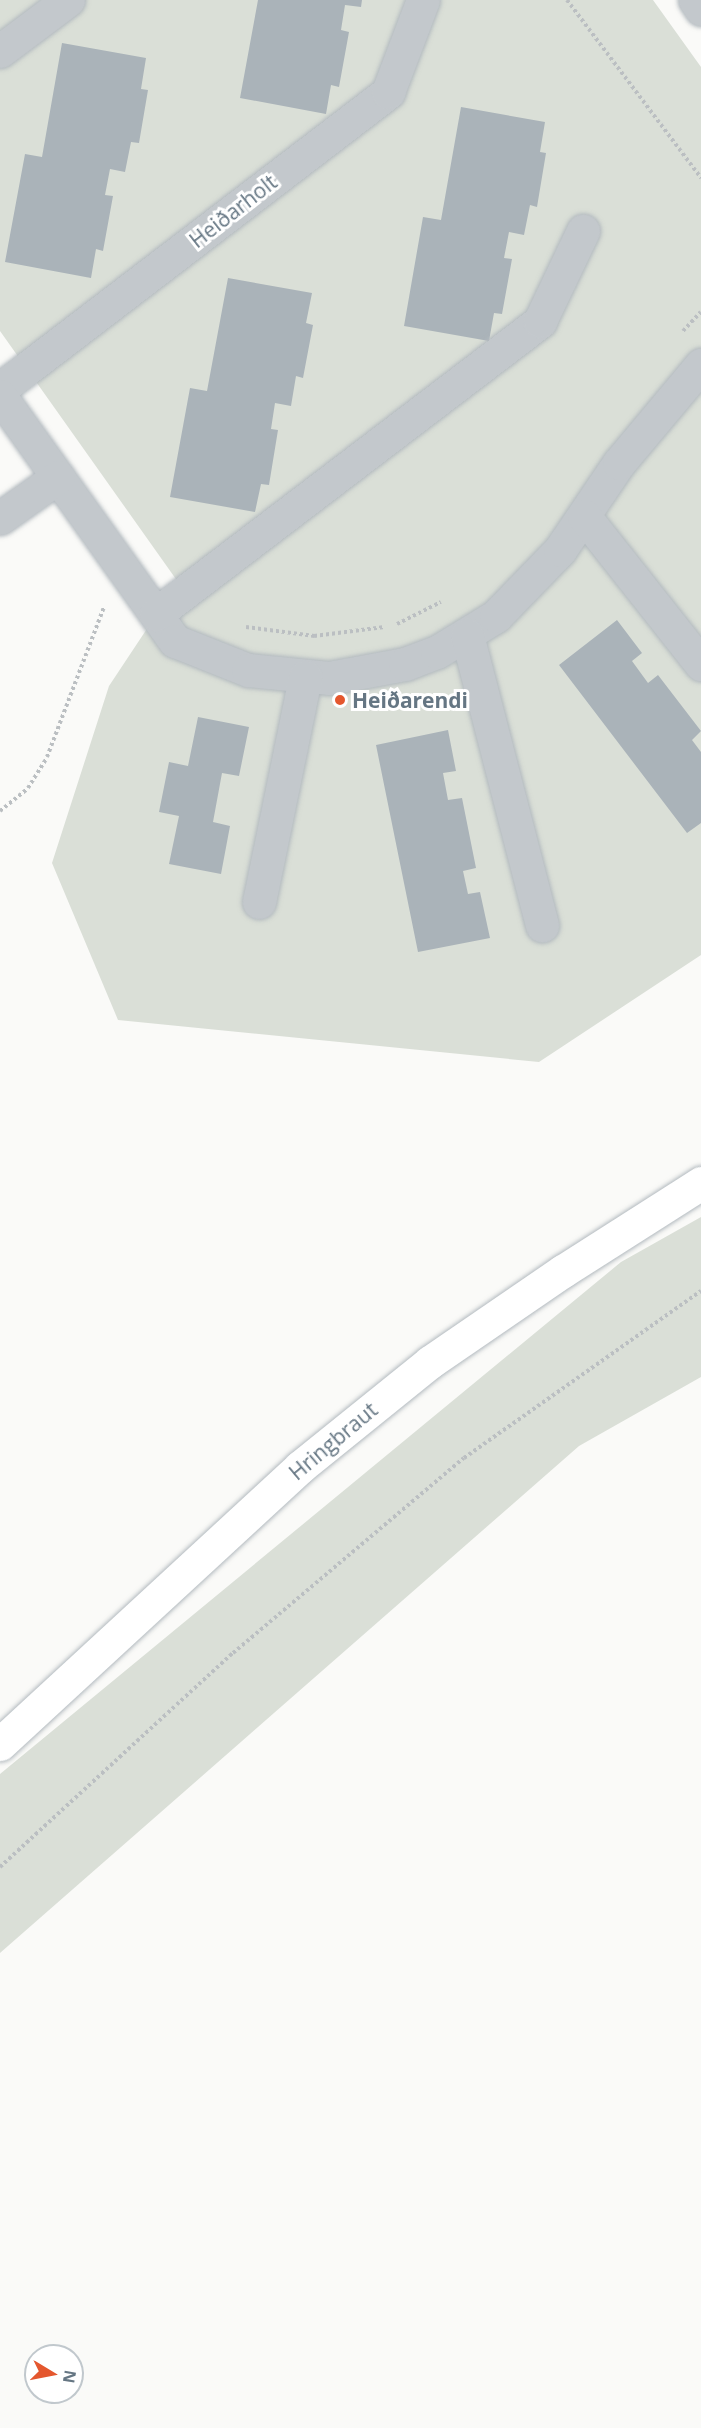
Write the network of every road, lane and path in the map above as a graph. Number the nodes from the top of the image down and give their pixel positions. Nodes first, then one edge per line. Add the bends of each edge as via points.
1 (69, 0) edge
2 (423, 0) edge
3 (567, 0) edge
4 (694, 0) edge
5 (701, 9) edge
6 (0, 51) edge
7 (701, 178) edge
8 (582, 231) dead end
9 (701, 312) edge
10 (675, 340) dead end
11 (701, 365) edge
12 (0, 389) edge
13 (0, 396) edge
14 (57, 477) junction
15 (584, 516) junction
16 (0, 518) edge
17 (131, 579) junction
18 (444, 601) dead end
19 (156, 614) junction
20 (244, 627) dead end
21 (467, 635) junction
22 (701, 663) edge
23 (305, 677) junction
24 (0, 811) edge
25 (259, 902) dead end
26 (542, 925) dead end
27 (701, 1183) edge
28 (701, 1291) edge
29 (0, 1744) edge
30 (0, 1867) edge

1 - 6 street
2 - 12 street, Heiðarholt via 387,92
3 - 7 path
4 - 5 street
8 - 19 street via 540,321
9 - 10 path
11 - 15 street via 638,437
13 - 14 street
14 - 16 street
14 - 17 street
15 - 21 street via 522,592
15 - 22 street
17 - 19 street
17 - 24 path via 109,595 47,757 28,788
18 - 20 path via 393,626 314,636
19 - 23 street via 175,641 248,670
21 - 23 street via 405,664 352,675
21 - 26 street
23 - 25 street
27 - 29 main road, Hringbraut via 430,1362 274,1490
28 - 30 path via 464,1458 232,1653

